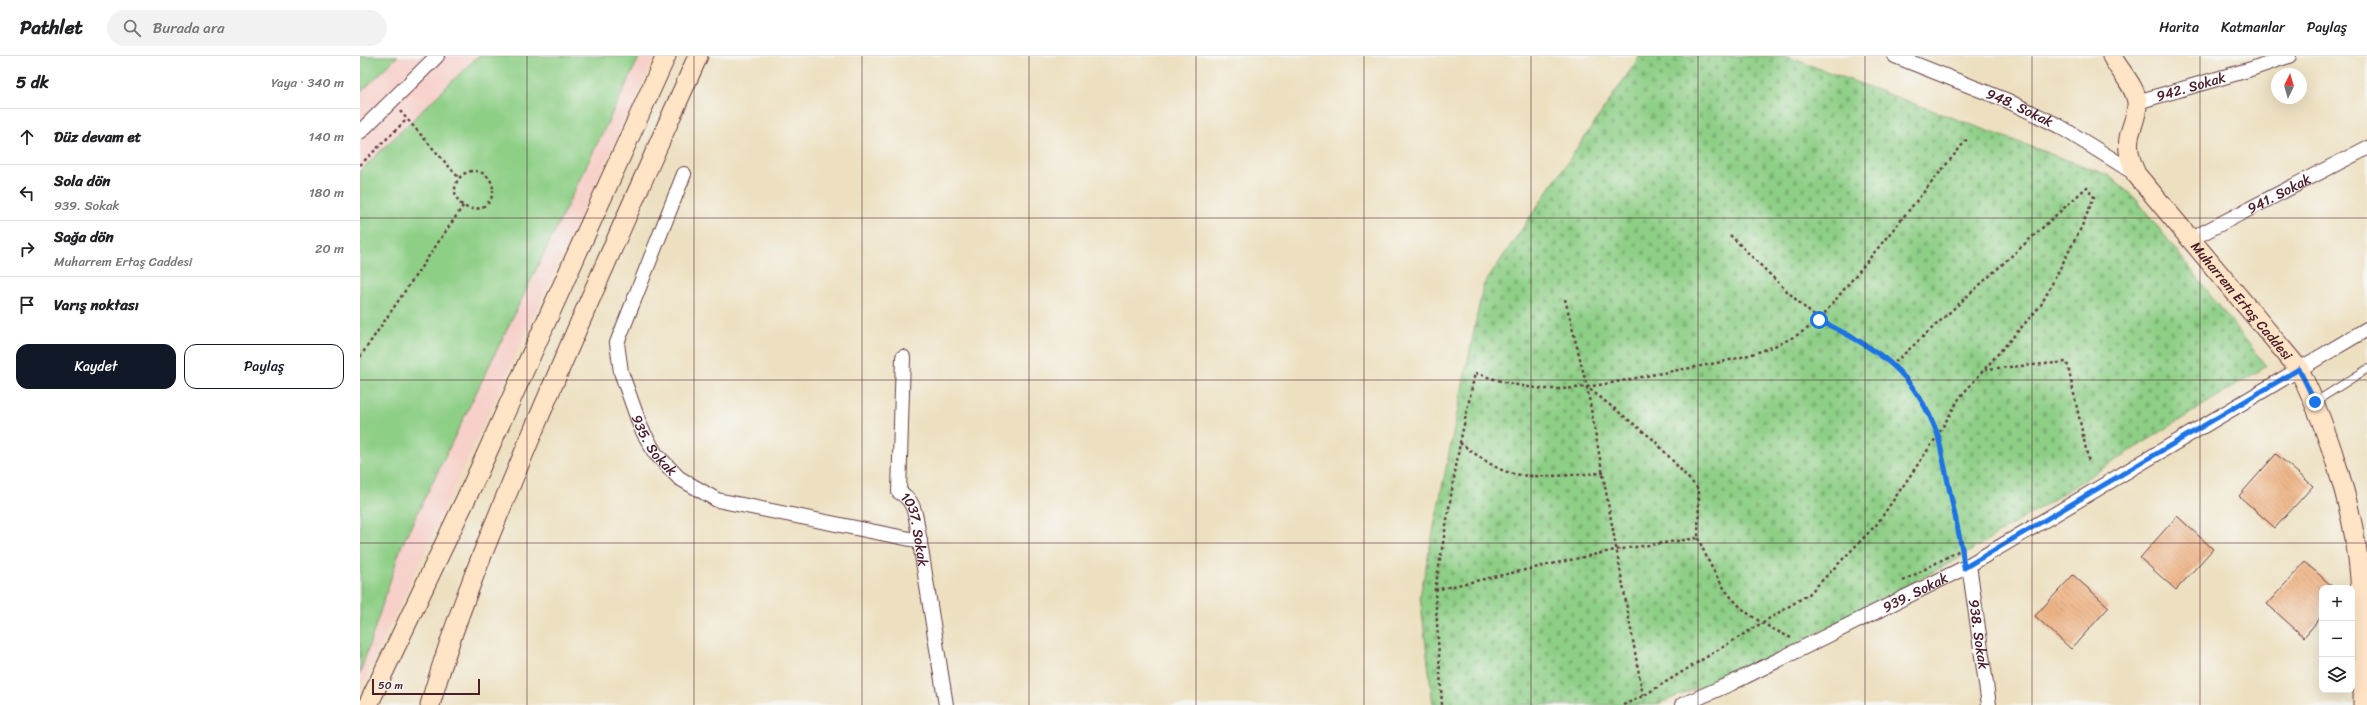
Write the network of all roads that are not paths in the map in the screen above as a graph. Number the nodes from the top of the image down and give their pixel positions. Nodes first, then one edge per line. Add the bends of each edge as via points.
1 (437, 56) edge
2 (666, 56) edge
3 (698, 56) edge
4 (1895, 56) edge
5 (2112, 56) edge
6 (2290, 56) edge
7 (2137, 102) junction
8 (360, 132) edge
9 (2367, 148) edge
10 (684, 174) dead end
11 (2136, 174) junction
12 (2191, 239) junction
13 (2367, 328) edge
14 (903, 357) dead end
15 (2299, 369) junction
16 (2367, 369) edge
17 (2315, 402) junction
18 (920, 541) junction
19 (1966, 566) junction
20 (2365, 661) edge
21 (368, 705) edge
22 (430, 705) edge
23 (946, 705) edge
24 (1682, 705) edge
25 (1989, 705) edge
26 (2363, 705) edge

1 - 8 street
2 - 21 street via 475,478
3 - 22 street via 590,296 496,519 454,629
4 - 11 street, 948. Sokak via 2008,101 2052,122
5 - 7 street, Muharrem Ertaş Caddesi via 2129,82
6 - 7 street, 942. Sokak
7 - 11 street, Muharrem Ertaş Caddesi via 2135,121 2129,139 2131,161
9 - 12 street, 941. Sokak
10 - 18 street, 935. Sokak via 617,343 622,372 641,428 655,453 679,478 717,500
11 - 12 street, Muharrem Ertaş Caddesi
12 - 15 street, Muharrem Ertaş Caddesi
13 - 15 street, 939. Sokak
14 - 18 street, 1037. Sokak via 899,492 908,497 914,505
15 - 17 street, Muharrem Ertaş Caddesi
15 - 19 street, 939. Sokak
16 - 17 lane
17 - 20 street, Muharrem Ertaş Caddesi via 2354,533 2360,577
18 - 23 street, 1037. Sokak
19 - 24 street, 939. Sokak via 1732,683
19 - 25 street, 938. Sokak
20 - 26 street, Muharrem Ertaş Caddesi

